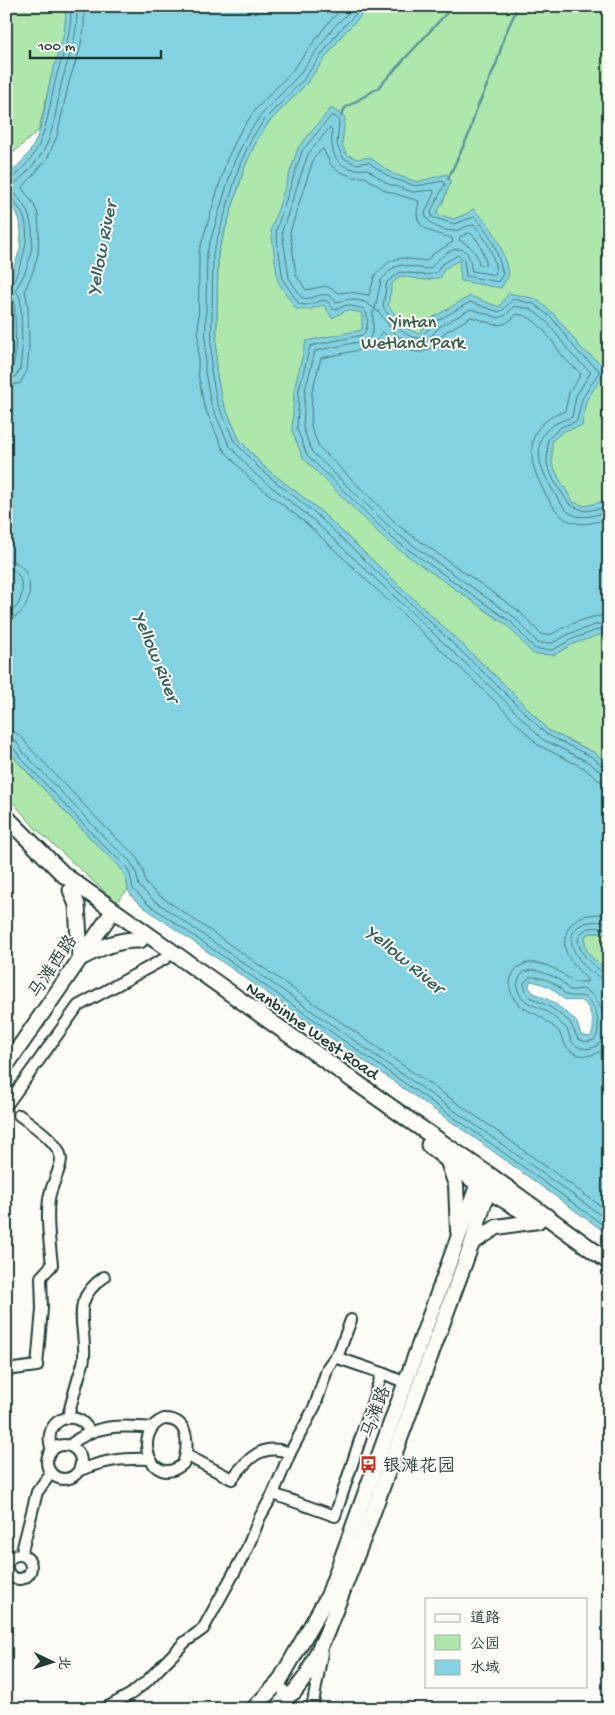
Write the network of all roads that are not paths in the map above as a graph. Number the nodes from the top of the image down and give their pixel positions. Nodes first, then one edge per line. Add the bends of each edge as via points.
1 (6, 817) edge
2 (6, 828) edge
3 (71, 890) junction
4 (111, 914) junction
5 (140, 940) junction
6 (80, 958) junction
7 (166, 958) junction
8 (6, 1066) edge
9 (6, 1106) edge
10 (19, 1115) dead end
11 (447, 1159) junction
12 (485, 1180) junction
13 (538, 1221) junction
14 (465, 1242) junction
15 (609, 1262) edge
16 (609, 1271) edge
17 (104, 1276) dead end
18 (351, 1320) dead end
19 (335, 1357) junction
20 (6, 1370) edge
21 (382, 1374) junction
22 (406, 1383) junction
23 (68, 1417) junction
24 (152, 1428) junction
25 (90, 1432) junction
26 (70, 1445) junction
27 (52, 1450) junction
28 (290, 1453) junction
29 (186, 1455) junction
30 (150, 1460) junction
31 (80, 1470) junction
32 (51, 1473) junction
33 (273, 1494) junction
34 (21, 1555) dead end
35 (326, 1634) junction
36 (279, 1682) junction
37 (269, 1692) junction
38 (289, 1703) edge
39 (277, 1708) edge
40 (104, 1709) edge
41 (253, 1709) edge
42 (312, 1709) edge

1 - 4 highway, Nanbinhe West Road via 64,875
2 - 3 highway, Nanbinhe West Road
3 - 4 highway, Nanbinhe West Road
3 - 6 highway via 77,905
4 - 5 highway, Nanbinhe West Road
4 - 6 main road, 马滩西路
4 - 12 highway, Nanbinhe West Road via 412,1122
5 - 6 highway via 113,943
5 - 7 highway, Nanbinhe West Road
6 - 8 main road, 马滩西路
7 - 9 street via 78,1006
7 - 11 highway, Nanbinhe West Road via 408,1127
10 - 20 street via 56,1146 61,1159 48,1198 52,1266 41,1277 37,1366
11 - 12 highway, Nanbinhe West Road
11 - 14 main road via 456,1185
12 - 13 highway, Nanbinhe West Road
12 - 14 main road, 马滩路
12 - 15 highway, Nanbinhe West Road
13 - 14 main road via 497,1227
13 - 16 highway, Nanbinhe West Road
14 - 22 main road, 马滩路
14 - 35 main road, 马滩路 via 365,1534
17 - 23 street via 88,1292 83,1303 84,1358
18 - 19 street
19 - 21 street
19 - 28 street via 328,1367 315,1406
21 - 22 street
21 - 33 street via 335,1516
22 - 36 main road, 马滩路 via 328,1596
23 - 25 street via 81,1421
23 - 27 street via 55,1423 51,1429 49,1443
24 - 25 street via 133,1426
24 - 29 street via 164,1419 178,1423 185,1434
24 - 30 street via 147,1443
25 - 26 street
26 - 27 street via 60,1445
26 - 31 street via 81,1455
27 - 32 street via 47,1458
28 - 29 street via 276,1449 256,1454 245,1461 232,1479
28 - 33 street
29 - 30 street via 184,1464 172,1471 159,1469
30 - 31 street via 105,1461
31 - 32 street via 73,1477 64,1479
32 - 34 street via 38,1492
33 - 40 street via 203,1629 131,1694
35 - 38 main road, 马滩路 via 308,1675
35 - 42 street
36 - 37 main road, 马滩路
36 - 38 street
37 - 39 street
37 - 41 main road, 马滩路
38 - 39 main road, 马滩路

